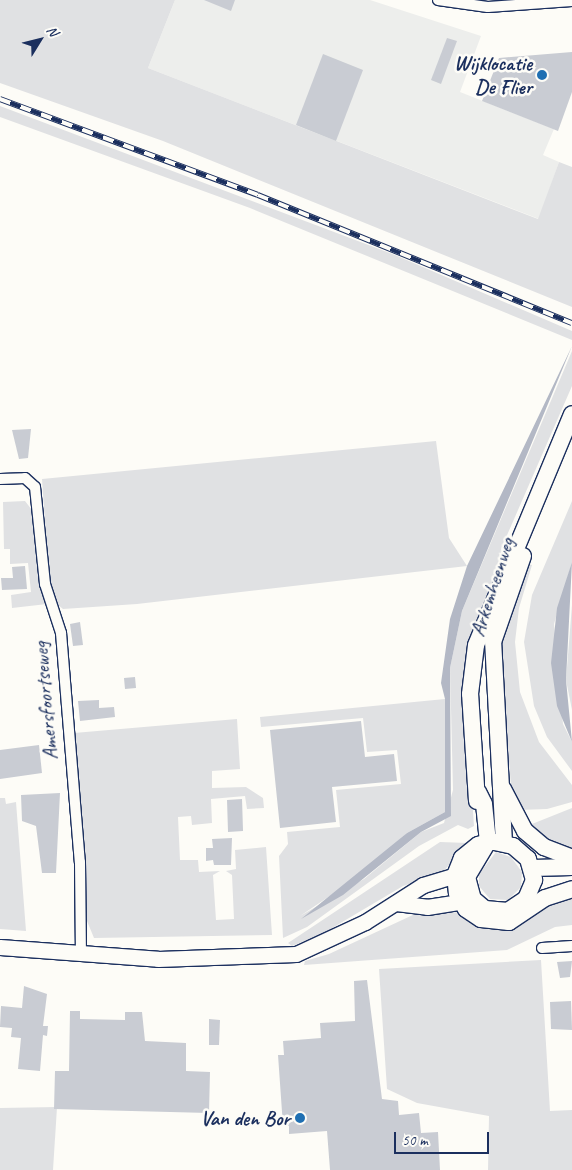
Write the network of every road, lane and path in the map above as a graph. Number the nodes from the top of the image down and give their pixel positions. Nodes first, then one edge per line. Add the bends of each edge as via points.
1 (438, 0) edge
2 (572, 1) edge
3 (572, 414) edge
4 (572, 441) edge
5 (0, 480) edge
6 (501, 785) junction
7 (490, 843) junction
8 (572, 858) edge
9 (572, 867) edge
10 (532, 868) junction
11 (455, 874) junction
12 (572, 884) edge
13 (572, 889) edge
14 (535, 895) junction
15 (462, 896) junction
16 (396, 903) junction
17 (572, 946) edge
18 (0, 947) edge
19 (542, 948) dead end
20 (80, 953) junction

1 - 2 street via 488,8
3 - 7 main road, Arkemheenweg via 476,645 470,694 478,792 484,804
4 - 6 main road, Arkemheenweg via 520,561 493,642
5 - 20 street, Amersfoortseweg via 25,478 35,487 45,584 61,633 80,862
6 - 7 main road, Arkemheenweg
6 - 8 main road via 525,831 544,847
7 - 10 main road via 522,852
7 - 11 main road via 462,858
7 - 15 main road via 469,871
9 - 10 main road
10 - 14 main road
11 - 15 main road
11 - 16 main road via 422,885
12 - 14 main road
13 - 14 main road
14 - 15 main road via 517,918 499,923 473,915
15 - 16 main road via 427,907
16 - 20 main road via 326,943 296,954 158,959
17 - 19 street
18 - 20 main road

